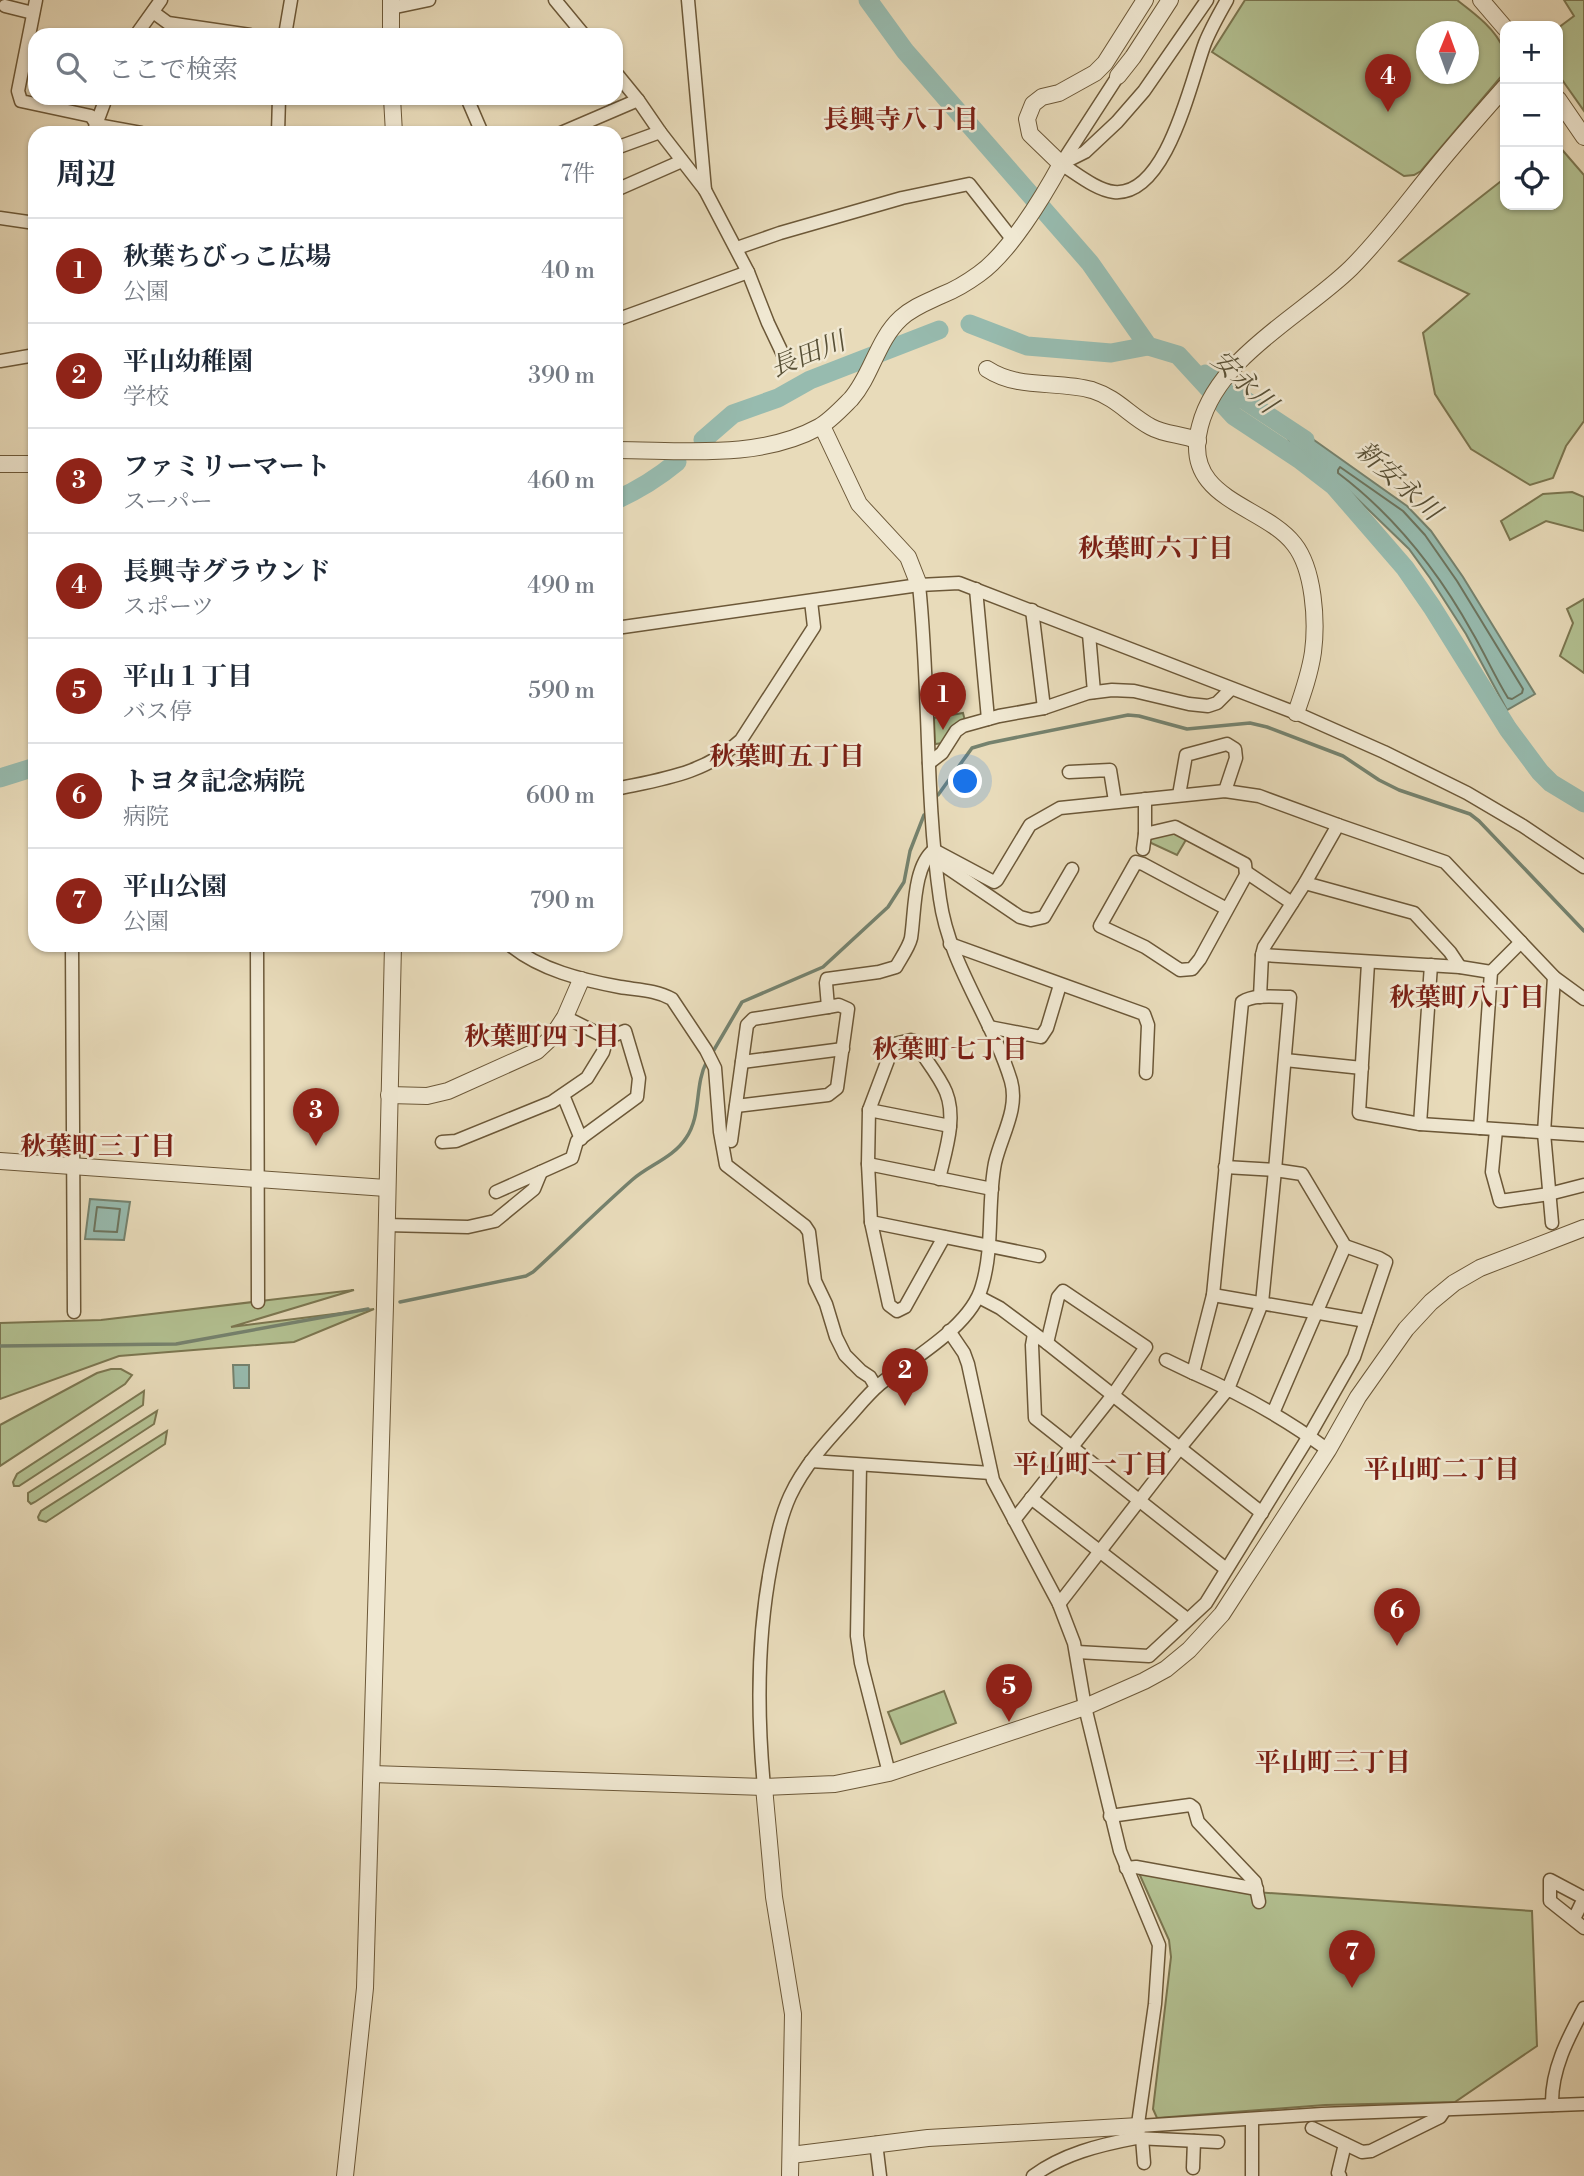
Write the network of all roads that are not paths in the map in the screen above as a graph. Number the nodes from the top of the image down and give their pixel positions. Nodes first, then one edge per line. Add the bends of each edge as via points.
1 (161, 0) edge
2 (291, 0) edge
3 (429, 0) edge
4 (555, 0) edge
5 (688, 0) edge
6 (1145, 0) edge
7 (1170, 0) edge
8 (1207, 0) edge
9 (1227, 0) edge
10 (1481, 0) edge
11 (391, 4) edge
12 (5, 5) dead end
13 (34, 7) edge
14 (153, 12) junction
15 (1500, 23) edge
16 (30, 28) edge
17 (140, 28) edge
18 (202, 28) edge
19 (286, 28) edge
20 (391, 28) edge
21 (578, 28) edge
22 (28, 38) edge
23 (1118, 76) joint
24 (623, 82) edge
25 (1500, 93) edge
26 (638, 100) junction
27 (28, 103) edge
28 (38, 105) edge
29 (104, 105) edge
30 (279, 105) edge
31 (393, 105) edge
32 (470, 105) edge
33 (1563, 106) edge
34 (94, 126) edge
35 (96, 126) edge
36 (278, 126) edge
37 (394, 126) edge
38 (479, 126) edge
39 (577, 126) edge
40 (660, 132) junction
41 (1584, 137) edge
42 (623, 145) edge
43 (682, 161) junction
44 (1061, 164) junction
45 (623, 187) edge
46 (705, 190) junction
47 (0, 218) edge
48 (28, 222) edge
49 (1017, 234) junction
50 (737, 248) junction
51 (748, 272) junction
52 (623, 317) edge
53 (28, 356) edge
54 (0, 361) edge
55 (787, 363) dead end
56 (987, 369) dead end
57 (822, 426) junction
58 (1198, 441) junction
59 (623, 450) edge
60 (0, 464) edge
61 (28, 464) edge
62 (919, 585) junction
63 (976, 589) junction
64 (811, 601) junction
65 (1032, 610) junction
66 (623, 627) edge
67 (1088, 634) junction
68 (1231, 689) junction
69 (1094, 692) junction
70 (1044, 709) junction
71 (1296, 713) junction
72 (988, 719) junction
73 (929, 763) junction
74 (1069, 772) dead end
75 (623, 787) edge
76 (1225, 791) junction
77 (1179, 795) junction
78 (1145, 799) junction
79 (1115, 801) junction
80 (1338, 825) junction
81 (1145, 834) junction
82 (1143, 849) dead end
83 (934, 855) junction
84 (1584, 867) edge
85 (1072, 869) dead end
86 (1246, 872) junction
87 (1305, 883) junction
88 (1292, 903) junction
89 (1227, 909) junction
90 (1521, 942) junction
91 (950, 944) junction
92 (72, 952) edge
93 (257, 952) edge
94 (393, 952) edge
95 (518, 952) edge
96 (1262, 955) junction
97 (1368, 962) junction
98 (1431, 965) junction
99 (1460, 967) junction
100 (1491, 972) junction
101 (1554, 977) junction
102 (581, 980) junction
103 (1060, 985) junction
104 (1260, 997) junction
105 (1584, 999) edge
106 (828, 1007) junction
107 (565, 1017) junction
108 (989, 1027) junction
109 (607, 1038) junction
110 (843, 1049) junction
111 (1285, 1060) junction
112 (742, 1062) junction
113 (1362, 1068) junction
114 (1146, 1073) dead end
115 (389, 1095) junction
116 (563, 1095) junction
117 (736, 1106) junction
118 (869, 1110) junction
119 (1420, 1124) junction
120 (950, 1126) junction
121 (1480, 1128) junction
122 (1496, 1130) junction
123 (1544, 1133) junction
124 (1584, 1135) edge
125 (580, 1139) junction
126 (731, 1141) dead end
127 (442, 1142) dead end
128 (0, 1161) edge
129 (868, 1164) junction
130 (74, 1167) junction
131 (1225, 1167) junction
132 (1275, 1170) junction
133 (541, 1172) junction
134 (259, 1179) junction
135 (940, 1179) junction
136 (1584, 1185) edge
137 (386, 1188) junction
138 (992, 1189) junction
139 (496, 1192) dead end
140 (1549, 1194) junction
141 (871, 1222) junction
142 (1552, 1223) dead end
143 (386, 1225) junction
144 (1584, 1228) edge
145 (944, 1237) junction
146 (1345, 1246) junction
147 (989, 1247) junction
148 (1039, 1256) dead end
149 (1213, 1295) junction
150 (979, 1297) junction
151 (258, 1302) dead end
152 (1262, 1303) junction
153 (74, 1312) dead end
154 (1315, 1313) junction
155 (1366, 1321) junction
156 (949, 1331) junction
157 (1034, 1334) junction
158 (1047, 1343) junction
159 (1166, 1360) dead end
160 (1193, 1373) junction
161 (876, 1387) junction
162 (1228, 1389) junction
163 (1112, 1395) junction
164 (1273, 1413) junction
165 (1309, 1436) junction
166 (1073, 1446) junction
167 (1179, 1449) junction
168 (1328, 1450) junction
169 (811, 1461) junction
170 (860, 1465) junction
171 (990, 1472) junction
172 (1031, 1498) junction
173 (1140, 1500) junction
174 (1262, 1513) junction
175 (1014, 1520) junction
176 (1100, 1551) junction
177 (1226, 1569) junction
178 (1059, 1604) junction
179 (1187, 1619) junction
180 (1077, 1652) junction
181 (1085, 1707) junction
182 (889, 1773) junction
183 (372, 1774) junction
184 (764, 1787) junction
185 (1110, 1816) junction
186 (1126, 1868) junction
187 (1584, 2008) edge
188 (1584, 2104) edge
189 (1552, 2105) junction
190 (1444, 2111) junction
191 (1252, 2120) junction
192 (1170, 2124) junction
193 (1312, 2129) dead end
194 (1139, 2134) junction
195 (1169, 2140) junction
196 (1194, 2141) junction
197 (1218, 2142) dead end
198 (876, 2143) junction
199 (1345, 2144) junction
200 (791, 2155) junction
201 (1052, 2162) junction
202 (1144, 2163) dead end
203 (1194, 2168) dead end
204 (345, 2176) edge
205 (790, 2176) edge
206 (880, 2176) edge
207 (1033, 2176) edge
208 (1051, 2176) edge
209 (1252, 2176) edge
210 (1340, 2176) edge

1 - 14 street
2 - 19 street
3 - 11 street
4 - 21 street
5 - 46 street
6 - 44 street via 1095,74 1033,104 1027,119 1030,134
7 - 23 street
8 - 44 street via 1117,122 1085,152
9 - 44 street via 1204,46 1180,121 1161,157 1137,186 1112,192
10 - 15 street
11 - 20 street
12 - 13 street
13 - 16 street
14 - 17 street
14 - 18 street via 168,23
22 - 27 street via 18,91 21,101
23 - 44 street
24 - 26 street
25 - 58 street via 1350,268 1260,342 1227,376 1208,404
26 - 39 street
26 - 40 street
28 - 34 street via 91,117
29 - 35 street
30 - 36 street
31 - 37 street
32 - 38 street
33 - 41 street
40 - 42 street
40 - 43 street
43 - 45 street
43 - 46 street
44 - 49 street
46 - 50 street
47 - 48 street
49 - 50 street via 970,184 902,198
49 - 57 street via 981,273 900,319 852,397
50 - 51 street
51 - 52 street
51 - 55 street
53 - 54 street
56 - 58 street via 1026,384 1075,386 1107,395 1153,428
57 - 59 street via 769,447
57 - 62 street via 859,504 908,558
58 - 71 street via 1199,459 1213,486 1287,537 1303,561 1311,586 1313,650
60 - 61 street
62 - 63 street via 959,583
62 - 64 street
62 - 73 street
63 - 65 street
63 - 72 street
64 - 66 street
64 - 75 street via 814,627 732,749 691,772
65 - 67 street
65 - 70 street
67 - 68 street
67 - 69 street
68 - 69 street via 1208,706 1135,691
68 - 71 street
69 - 70 street
70 - 72 street
71 - 84 street via 1467,793
72 - 73 street via 956,731
73 - 83 street
74 - 79 street via 1110,770
76 - 77 street
76 - 77 street via 1236,758 1235,749 1227,744 1186,755
76 - 80 street via 1259,796
77 - 78 street
78 - 79 street
78 - 81 street
79 - 83 street via 1060,808 1030,825 994,882
80 - 87 street
80 - 90 street via 1445,862
81 - 82 street
81 - 86 street via 1175,827 1245,863
83 - 85 street via 1020,917 1031,920 1044,917
83 - 91 street
83 - 106 street via 926,856 911,940 896,967 827,979
86 - 88 street
86 - 89 street
87 - 88 street
87 - 99 street via 1414,913
88 - 96 street
89 - 89 street via 1192,969 1180,970 1100,926 1136,863
90 - 100 street
90 - 101 street
91 - 103 street
91 - 108 street
92 - 130 street
93 - 134 street
94 - 115 street
95 - 102 street
96 - 97 street
96 - 104 street
97 - 98 street
97 - 113 street
98 - 99 street
98 - 119 street
99 - 100 street
100 - 121 street
101 - 105 street
101 - 123 street
102 - 107 street
102 - 161 street via 664,994 677,1005 716,1074 726,1165 805,1226 815,1281 836,1337 845,1355
103 - 108 street via 1041,1037
103 - 114 street via 1144,1014 1148,1025
104 - 111 street via 1290,997
104 - 131 street via 1242,1003
106 - 110 street via 839,1005 848,1010
106 - 112 street via 753,1019 747,1025
107 - 109 street
107 - 115 street via 552,1037 524,1058 448,1091 427,1096
108 - 138 street via 1013,1097
109 - 116 street via 587,1078
109 - 125 street via 625,1031 639,1078 638,1097
110 - 112 street
110 - 117 street via 837,1088 828,1095
111 - 113 street
111 - 132 street
112 - 117 street
113 - 119 street via 1359,1114
115 - 137 street
116 - 125 street
116 - 127 street via 456,1141
117 - 126 street
118 - 120 street
118 - 120 street via 894,1044 911,1040 946,1092
118 - 129 street
119 - 121 street
120 - 135 street
121 - 122 street
122 - 123 street
122 - 140 street via 1492,1172 1500,1201
123 - 124 street
123 - 140 street
125 - 133 street via 572,1158
128 - 130 street
129 - 135 street
129 - 141 street
130 - 134 street
130 - 153 street
131 - 132 street
131 - 149 street
132 - 146 street via 1302,1174
132 - 152 street
133 - 139 street
133 - 143 street via 534,1189 495,1220 468,1227
134 - 137 street
134 - 151 street
135 - 138 street
136 - 140 street
137 - 143 street
138 - 147 street
140 - 142 street
141 - 145 street
141 - 145 street via 889,1305 897,1311 905,1307
143 - 183 street
144 - 168 street via 1480,1268 1431,1302 1357,1397
145 - 147 street
146 - 154 street
146 - 155 street via 1386,1262
147 - 148 street
147 - 150 street
149 - 152 street
149 - 160 street
150 - 156 street
150 - 157 street
152 - 154 street
152 - 162 street
154 - 155 street
154 - 164 street
155 - 165 street via 1354,1357
156 - 161 street
156 - 171 street via 968,1364
157 - 158 street
157 - 166 street via 1035,1419
158 - 163 street
158 - 163 street via 1063,1291 1146,1347
159 - 160 street
160 - 162 street
161 - 169 street
162 - 164 street
162 - 167 street
163 - 166 street
163 - 167 street
164 - 165 street
165 - 168 street
165 - 174 street
166 - 172 street
166 - 173 street
167 - 173 street
167 - 174 street
168 - 181 street via 1212,1626 1166,1669
169 - 170 street
169 - 184 street via 789,1497 765,1594 759,1739
170 - 171 street
170 - 182 street via 857,1636
171 - 175 street
172 - 175 street
172 - 176 street
173 - 176 street
173 - 177 street
174 - 177 street
175 - 178 street
176 - 178 street
176 - 179 street
177 - 179 street via 1206,1603
178 - 180 street
179 - 180 street via 1149,1656
180 - 181 street
181 - 182 street
181 - 185 street
182 - 184 street via 835,1784
183 - 184 street
183 - 204 street via 365,1988
184 - 200 street via 774,1897 793,2014
185 - 186 street
185 - 186 street via 1190,1805 1198,1822 1255,1882 1258,1896
186 - 194 street via 1160,1954
187 - 189 street via 1563,2047
188 - 189 street
189 - 190 street
190 - 191 street
190 - 199 street via 1371,2151
191 - 192 street
191 - 209 street
192 - 194 street
192 - 195 street
193 - 199 street
194 - 195 street
194 - 198 street
194 - 201 street
194 - 202 street
195 - 196 street
196 - 197 street
196 - 203 street
198 - 200 street
198 - 206 street
199 - 210 street
200 - 205 street
201 - 207 street
201 - 208 street

